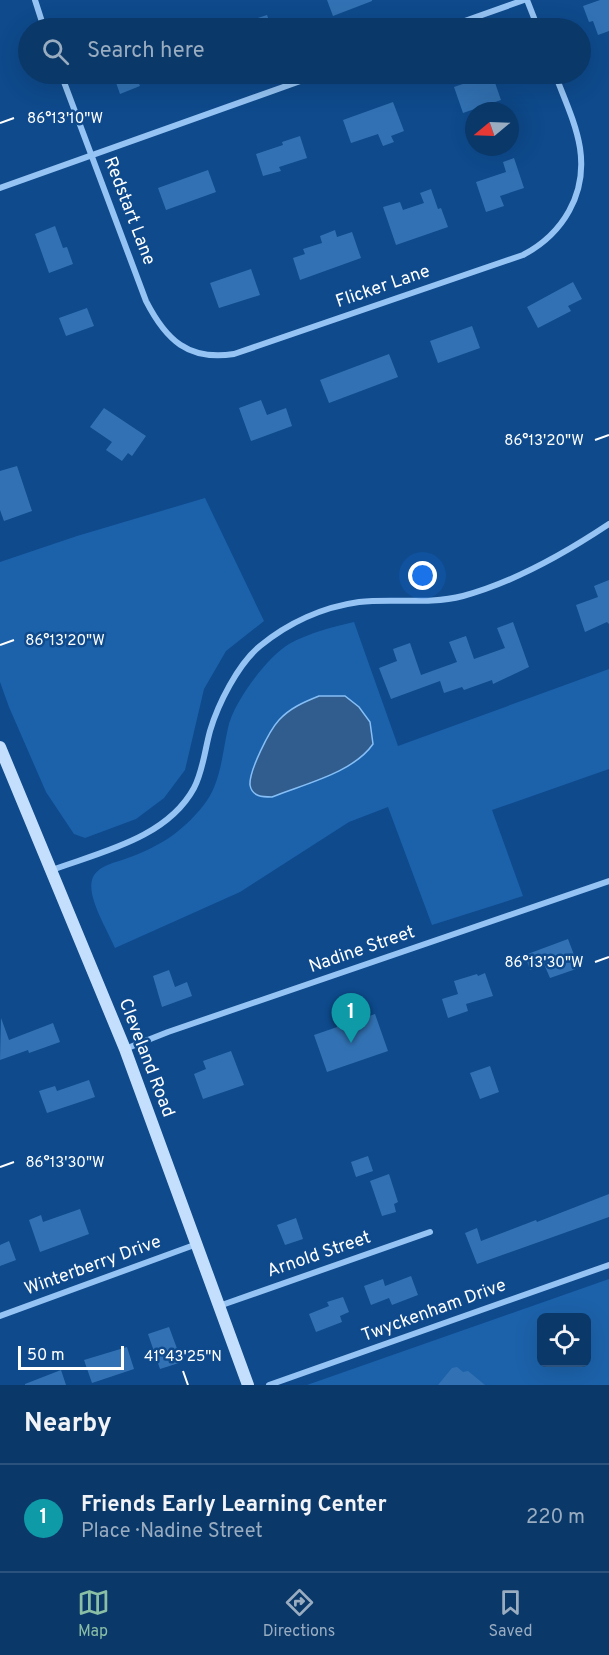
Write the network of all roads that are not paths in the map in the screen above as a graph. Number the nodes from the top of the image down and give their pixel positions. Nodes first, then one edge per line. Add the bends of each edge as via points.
1 (35, 0) edge
2 (526, 0) edge
3 (41, 18) edge
4 (474, 18) edge
5 (534, 18) edge
6 (65, 84) edge
7 (292, 84) edge
8 (559, 84) edge
9 (92, 156) junction
10 (0, 188) edge
11 (185, 348) joint
12 (609, 524) edge
13 (0, 747) edge
14 (52, 870) junction
15 (609, 881) edge
16 (125, 1049) junction
17 (430, 1232) dead end
18 (197, 1244) junction
19 (609, 1265) edge
20 (219, 1306) junction
21 (0, 1316) edge
22 (248, 1385) edge
23 (269, 1385) edge

1 - 3 street
2 - 4 street
2 - 5 street
6 - 9 street, Redstart Lane
7 - 9 street
8 - 11 street, Flicker Lane via 576,129 579,184 572,207 547,240 523,255 234,354 210,356
9 - 10 street
9 - 11 street, Redstart Lane via 146,301 166,333
12 - 14 street via 522,574 461,596 431,601 360,602 326,610 283,628 258,647 234,679 211,729 194,788 178,808 138,838
13 - 14 main road, Cleveland Road
14 - 16 main road, Cleveland Road
15 - 16 street, Nadine Street
16 - 18 main road, Cleveland Road
17 - 20 street, Arnold Street
18 - 20 main road, Cleveland Road
18 - 21 street, Winterberry Drive
19 - 23 street, Twyckenham Drive
20 - 22 main road, Cleveland Road

